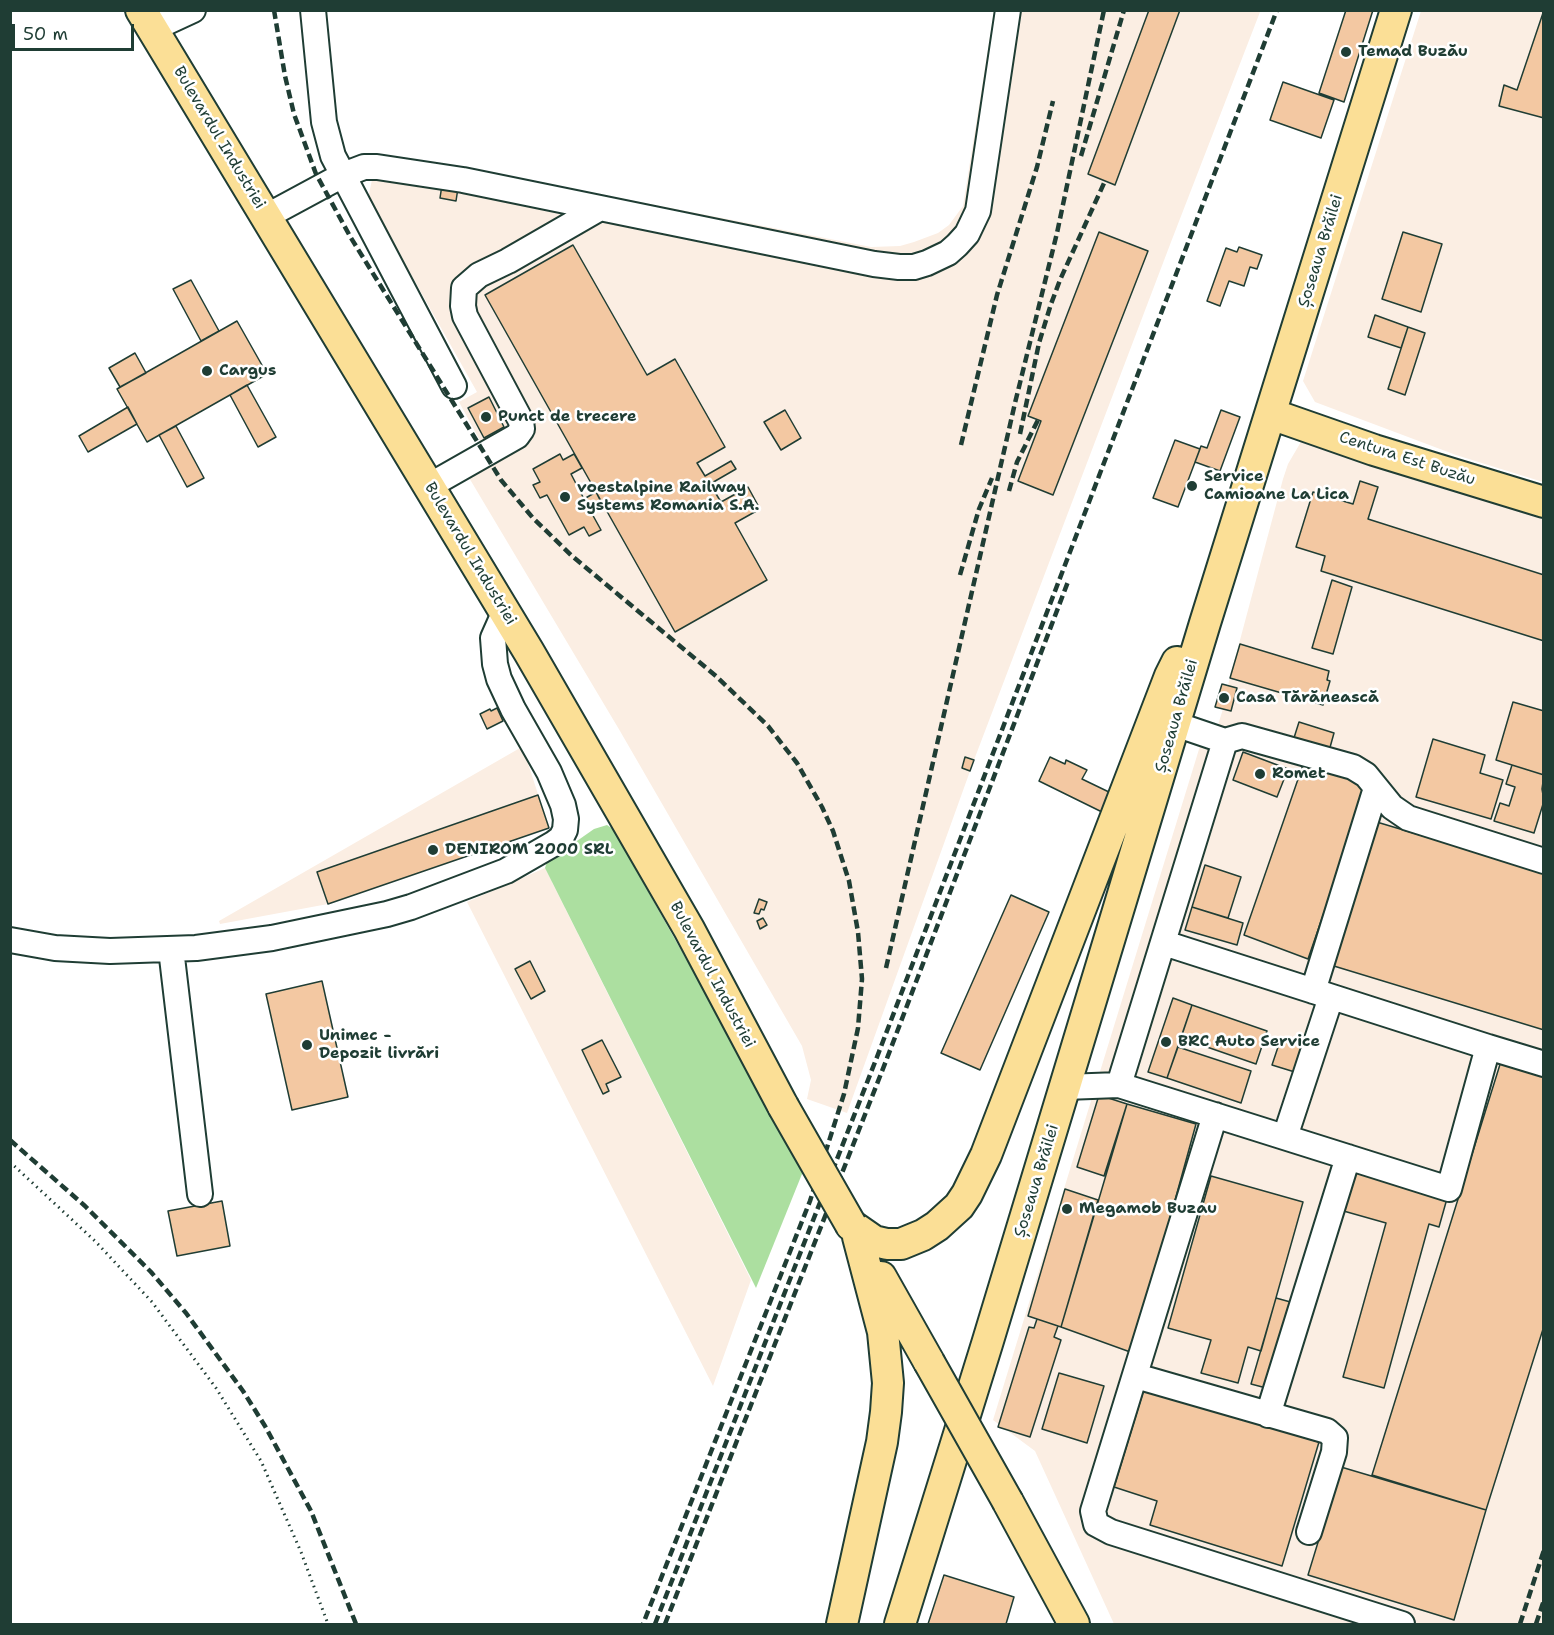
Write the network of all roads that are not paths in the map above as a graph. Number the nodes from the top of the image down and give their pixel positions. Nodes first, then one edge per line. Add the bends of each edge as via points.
1 (193, 10) edge
2 (313, 10) edge
3 (1008, 10) edge
4 (1395, 10) edge
5 (147, 20) edge
6 (342, 175) junction
7 (600, 208) junction
8 (267, 216) junction
9 (454, 386) dead end
10 (1271, 414) junction
11 (429, 486) junction
12 (1544, 502) edge
13 (505, 611) junction
14 (1204, 623) junction
15 (1175, 724) junction
16 (1225, 741) junction
17 (1376, 788) junction
18 (1544, 861) edge
19 (10, 940) edge
20 (1164, 943) junction
21 (171, 949) junction
22 (1322, 994) junction
23 (1488, 1047) junction
24 (1544, 1064) edge
25 (1119, 1085) junction
26 (1065, 1087) junction
27 (1215, 1115) junction
28 (1285, 1137) junction
29 (1348, 1157) junction
30 (200, 1194) dead end
31 (855, 1231) junction
32 (1136, 1376) junction
33 (1268, 1415) junction
34 (1309, 1532) dead end
35 (842, 1624) edge
36 (900, 1624) edge
37 (1074, 1624) edge
38 (1402, 1624) edge

1 - 5 street
2 - 6 street via 324,122
3 - 7 street via 978,212 967,234 937,259 914,267 874,264
4 - 10 main road, Șoseaua Brăilei
5 - 8 main road, Bulevardul Industriei
6 - 7 street via 364,167 390,168
6 - 8 street
6 - 9 street
7 - 11 street via 479,274 464,288 465,316 522,429 517,436
8 - 11 main road, Bulevardul Industriei
10 - 12 main road, Centura Est Buzău
10 - 14 main road, Șoseaua Brăilei
11 - 13 main road, Bulevardul Industriei
13 - 21 street via 493,638 495,664 513,709 557,789 566,819 561,838 506,871 387,914 272,938
13 - 31 main road, Bulevardul Industriei, bridge via 688,929
14 - 15 main road, Șoseaua Brăilei
14 - 31 main road via 1170,676 975,1180 959,1206 923,1235 901,1244 887,1244
15 - 16 street
15 - 26 main road, Șoseaua Brăilei
16 - 17 street via 1242,736 1353,767
16 - 20 street
17 - 18 street via 1408,818
17 - 22 street
19 - 21 street via 82,950
20 - 22 street
20 - 25 street
21 - 30 street
22 - 23 street
22 - 28 street
23 - 24 street
23 - 29 street via 1449,1189
25 - 26 street
25 - 27 street
26 - 36 main road, Șoseaua Brăilei
27 - 28 street
27 - 32 street
28 - 29 street
29 - 33 street
31 - 35 main road via 884,1332 888,1383 880,1453
31 - 37 main road, bridge
32 - 33 street
32 - 38 street via 1094,1511 1096,1524
33 - 34 street via 1327,1431 1335,1438

